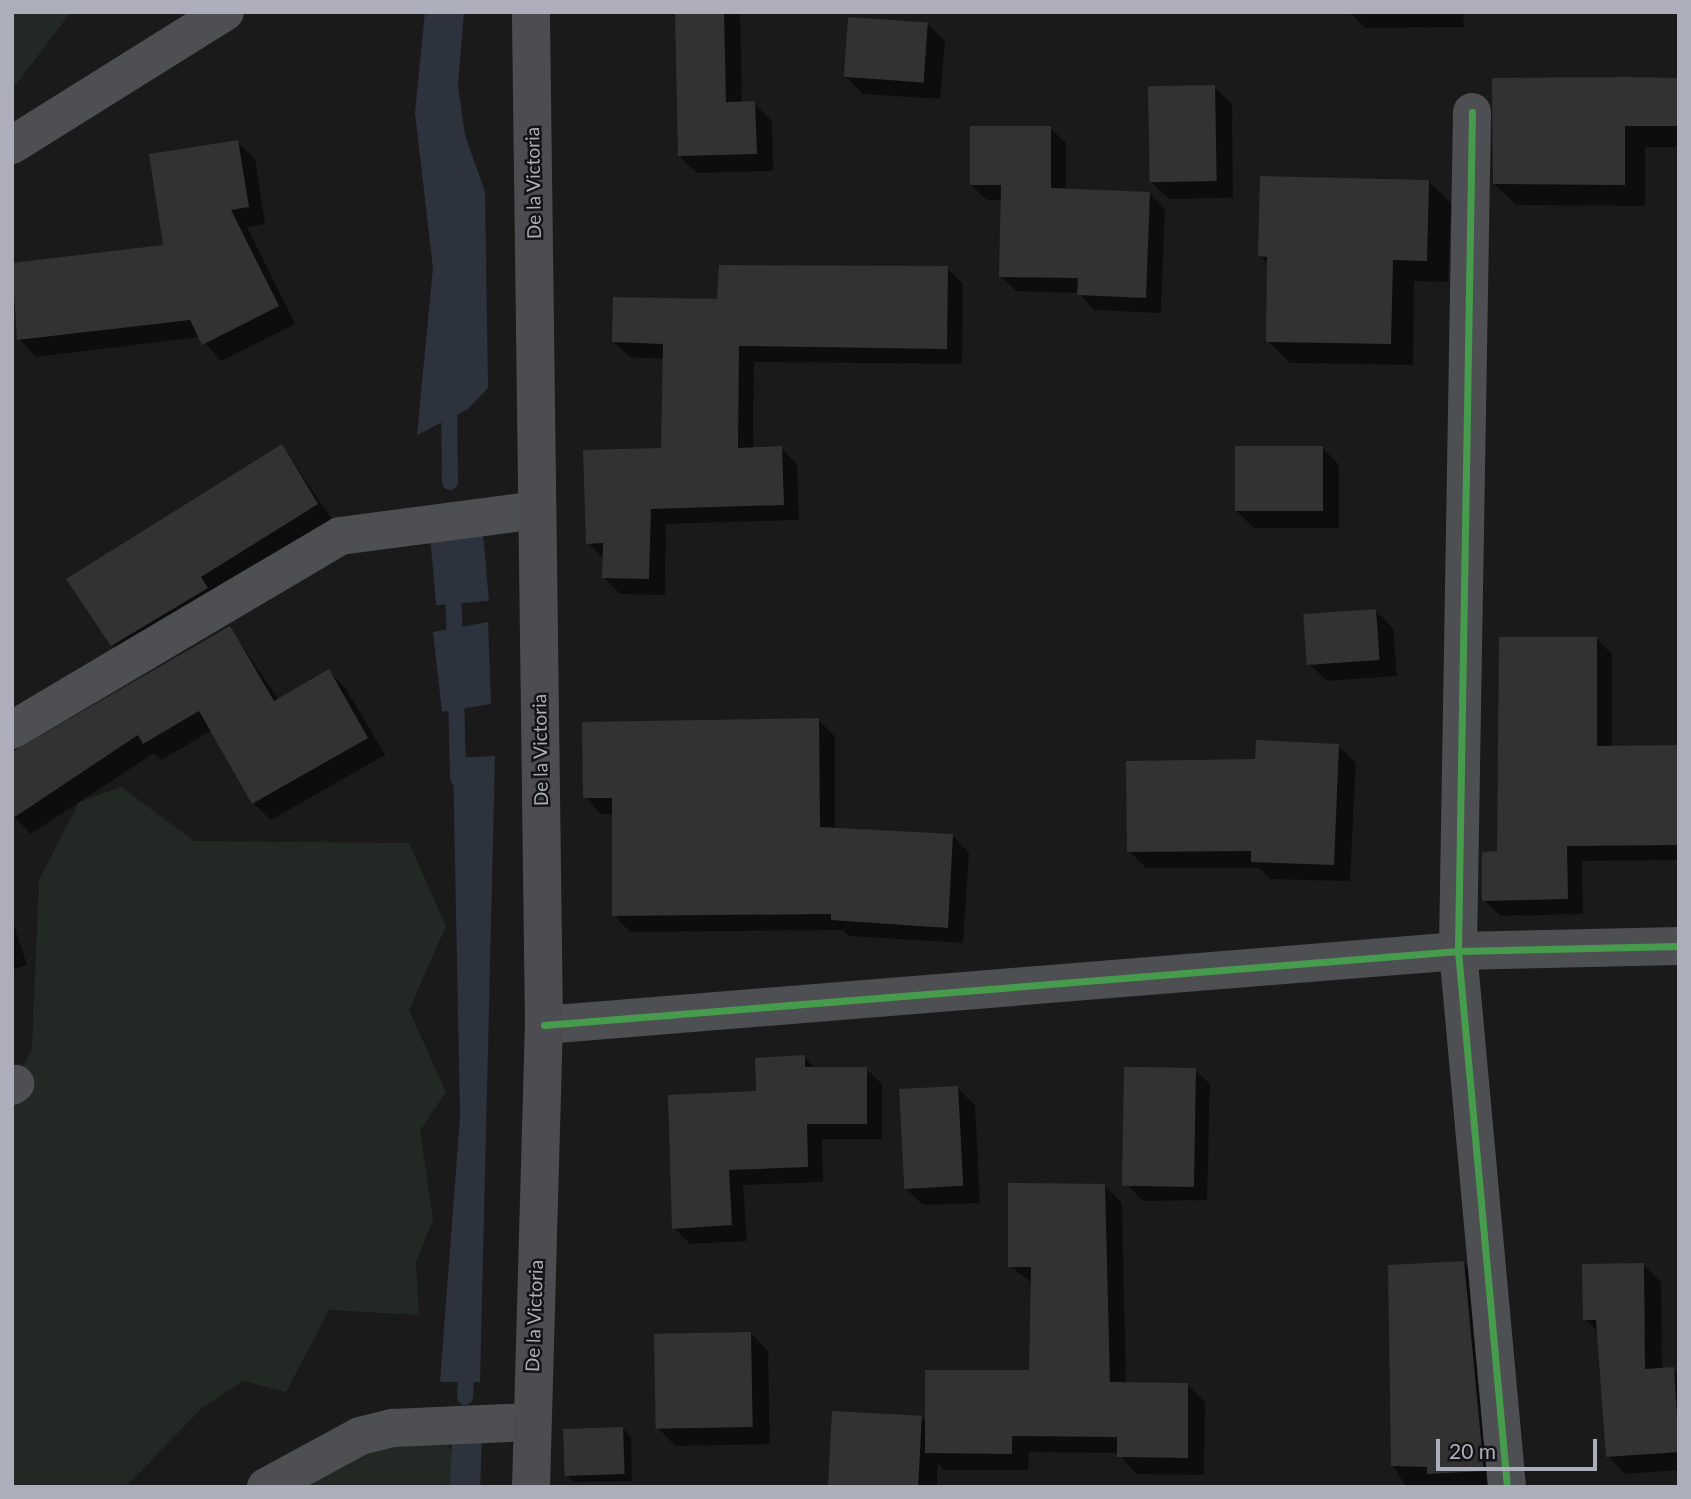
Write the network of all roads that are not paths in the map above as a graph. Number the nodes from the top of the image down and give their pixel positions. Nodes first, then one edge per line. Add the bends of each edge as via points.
1 (225, 12) edge
2 (531, 12) edge
3 (1472, 112) dead end
4 (12, 145) edge
5 (537, 510) junction
6 (12, 730) edge
7 (1679, 946) edge
8 (1458, 951) junction
9 (544, 1025) junction
10 (531, 1422) junction
11 (267, 1487) edge
12 (531, 1487) edge
13 (1507, 1487) edge

1 - 4 street
2 - 5 main road, De la Victoria
3 - 8 street
5 - 6 street via 340,536
5 - 9 main road, De la Victoria
7 - 8 street
8 - 9 street
8 - 13 street
9 - 10 main road, De la Victoria
10 - 11 street via 436,1421 393,1427 360,1436
10 - 12 main road, De la Victoria

